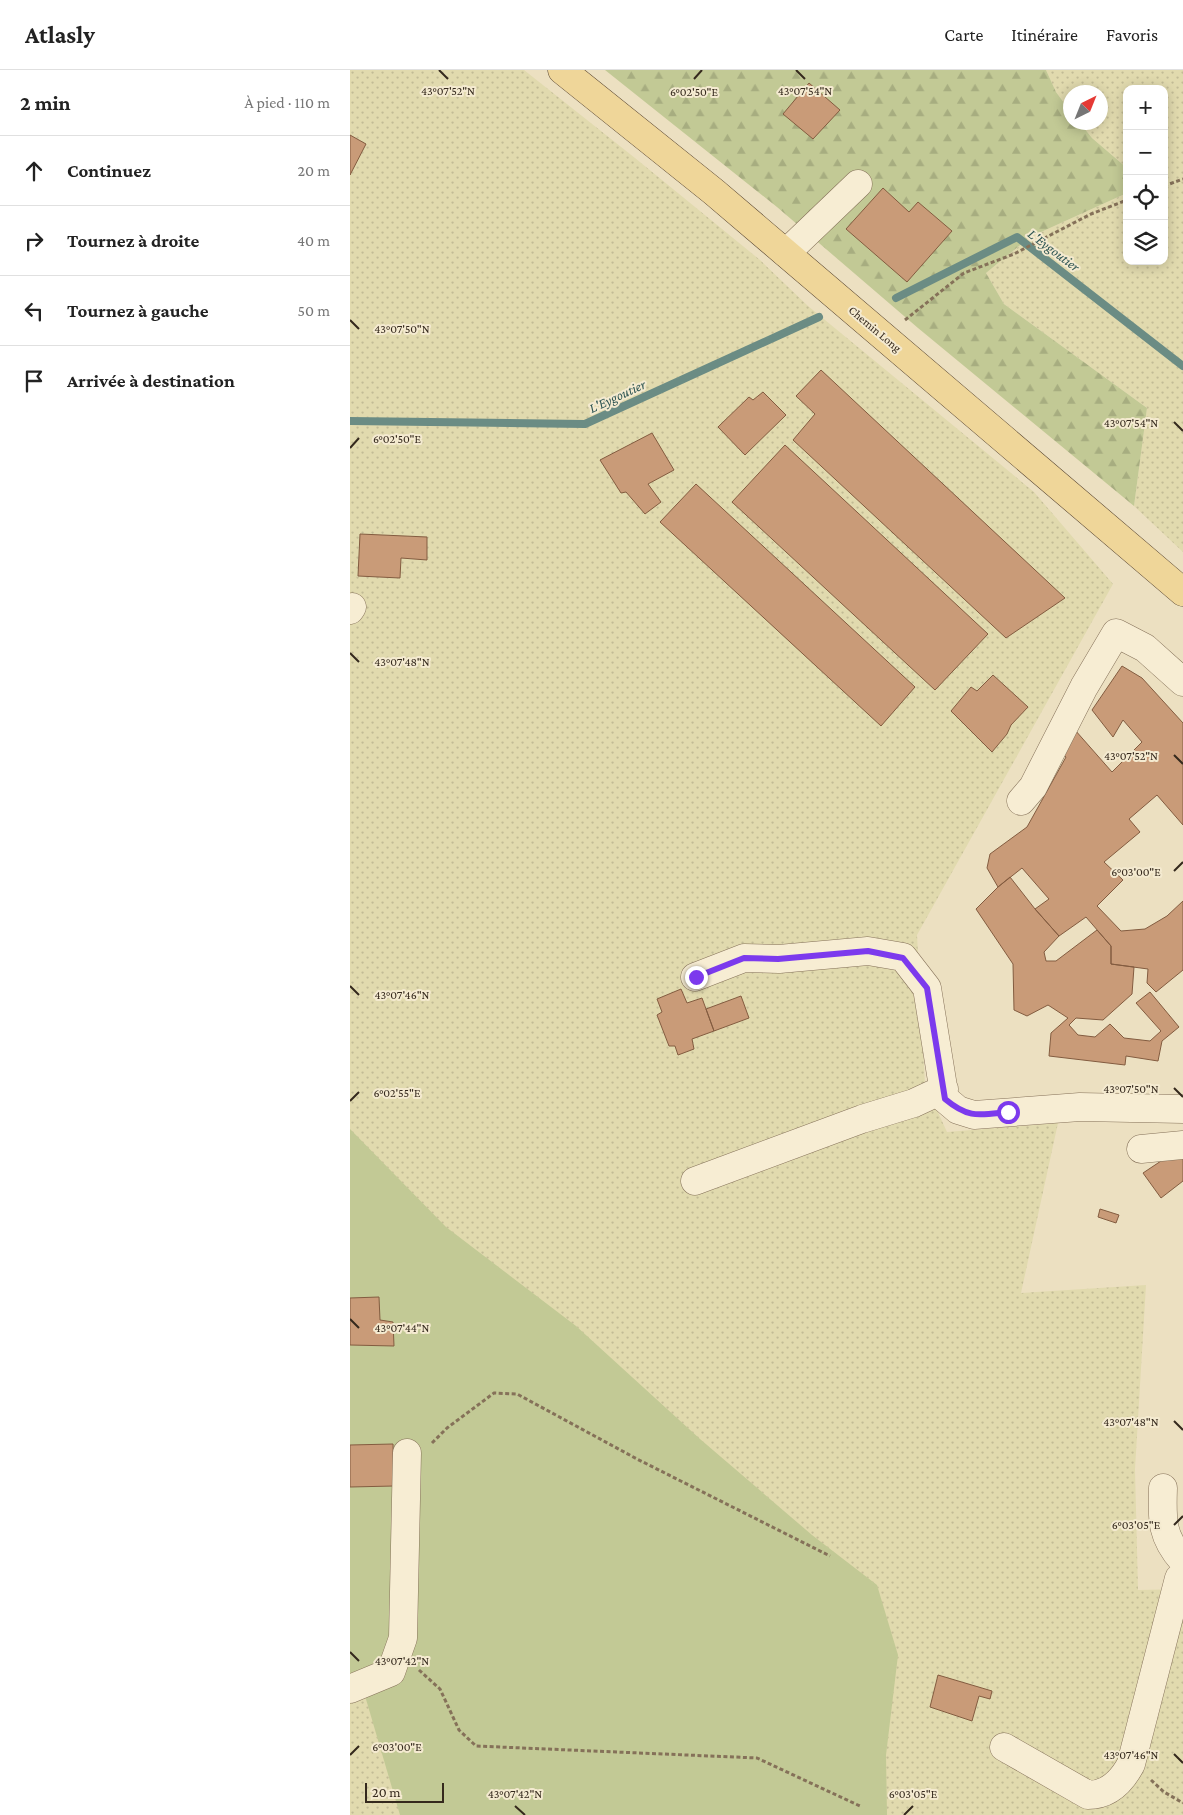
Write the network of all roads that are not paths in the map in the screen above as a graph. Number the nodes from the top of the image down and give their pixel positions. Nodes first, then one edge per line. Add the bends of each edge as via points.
1 (562, 70) edge
2 (858, 184) dead end
3 (786, 253) junction
4 (1183, 592) edge
5 (1183, 682) edge
6 (1021, 801) dead end
7 (696, 977) dead end
8 (944, 1089) junction
9 (1183, 1109) edge
10 (1183, 1144) edge
11 (1141, 1149) dead end
12 (695, 1181) dead end
13 (407, 1462) road end
14 (1163, 1488) dead end
15 (1183, 1561) edge
16 (1183, 1575) edge
17 (350, 1688) edge
18 (1004, 1748) dead end

1 - 3 main road, Chemin Long
2 - 3 street
3 - 4 main road, Chemin Long
5 - 6 street via 1145,648 1116,633 1084,687 1033,787
7 - 8 street via 744,958 778,959 868,951 903,958 927,988
8 - 9 street via 945,1099 958,1110 974,1116 1080,1107
8 - 12 street via 914,1103
10 - 11 street
13 - 17 street via 403,1638 391,1672
14 - 15 street via 1162,1521 1171,1547
16 - 18 street via 1179,1578 1124,1778 1099,1795 1088,1795

